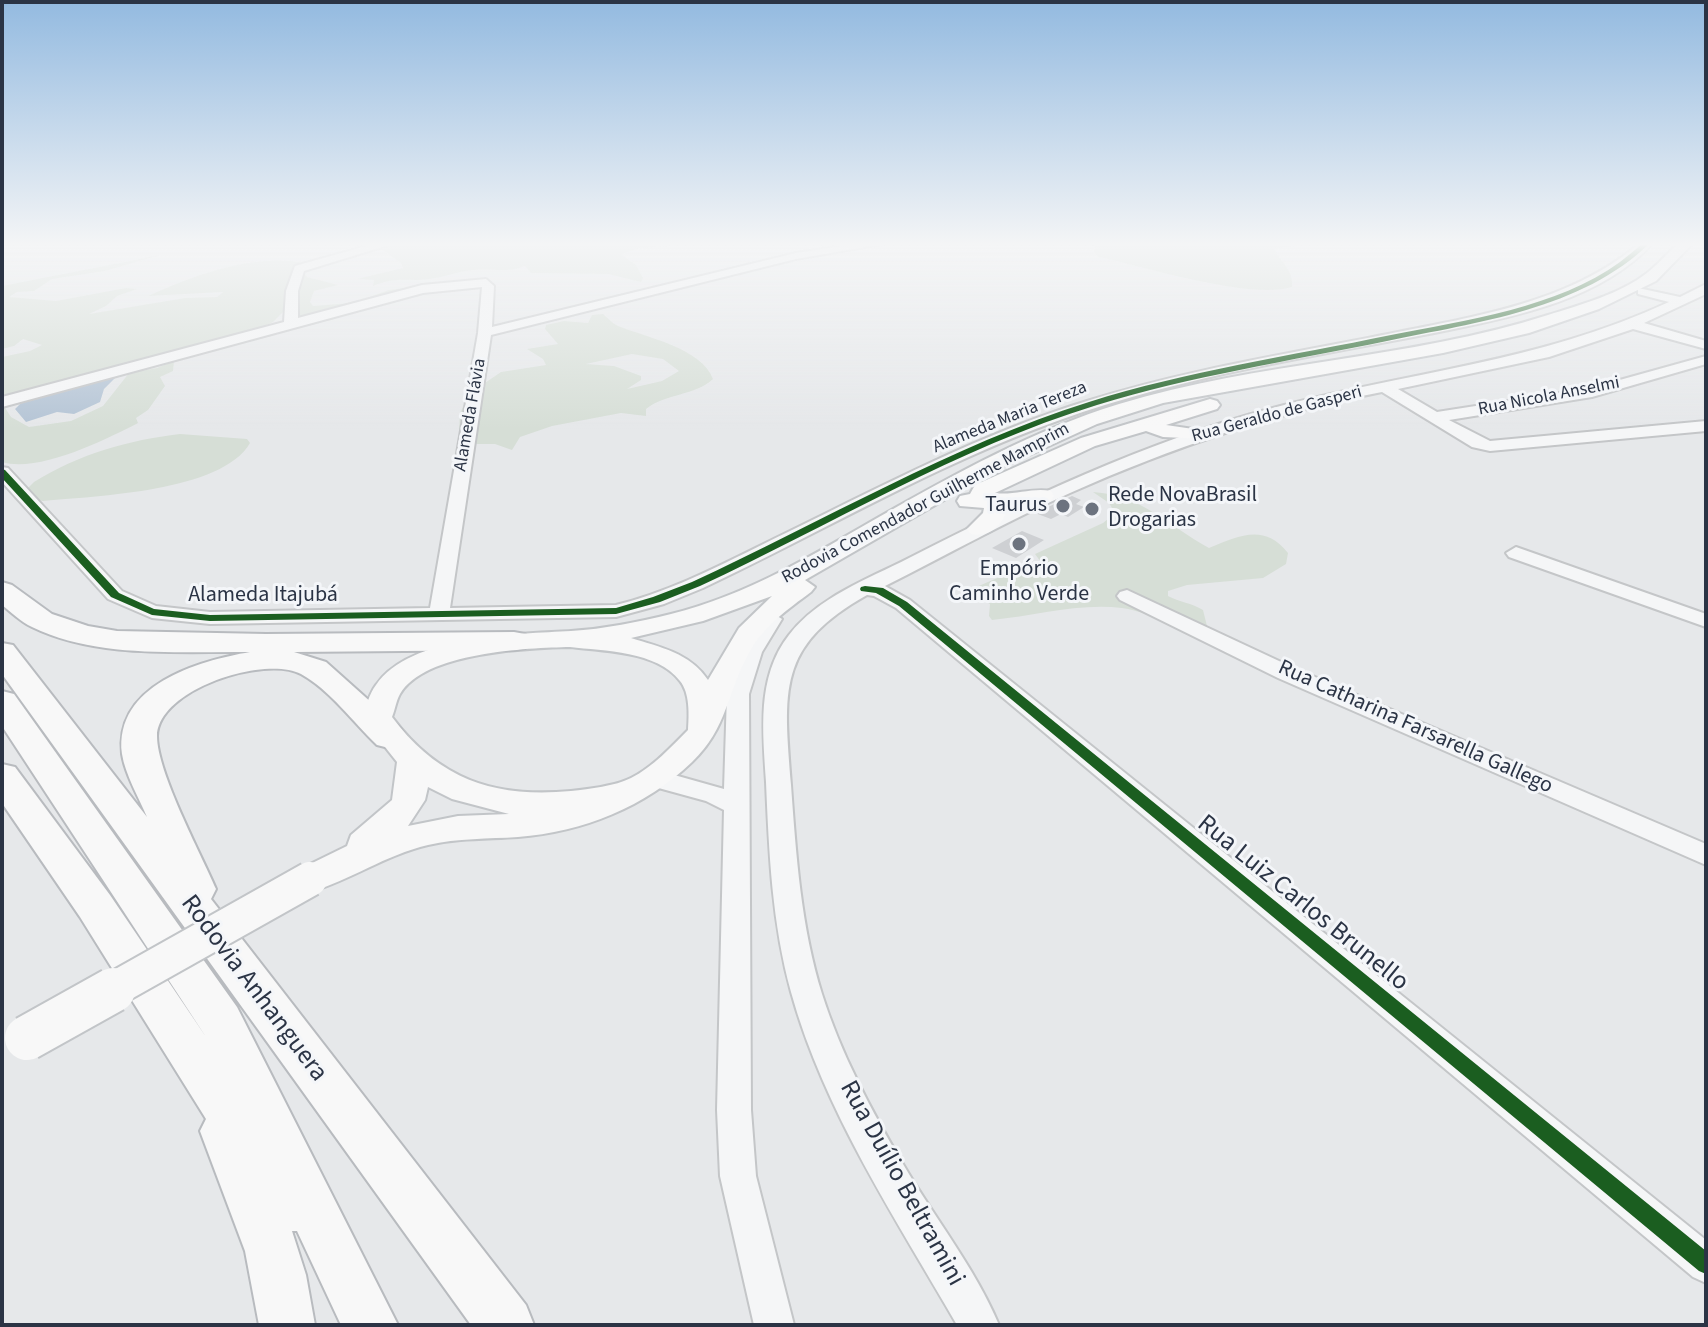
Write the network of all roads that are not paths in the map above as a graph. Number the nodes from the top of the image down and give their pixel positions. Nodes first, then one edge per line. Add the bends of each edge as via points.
1 (292, 305) edge
2 (366, 305) edge
3 (487, 305) edge
4 (598, 305) edge
5 (1526, 305) edge
6 (1592, 305) edge
7 (1608, 305) edge
8 (1673, 305) edge
9 (1498, 315) junction
10 (291, 325) junction
11 (1635, 325) junction
12 (1530, 326) junction
13 (485, 333) junction
14 (1706, 345) edge
15 (1438, 354) junction
16 (1706, 360) edge
17 (1471, 369) junction
18 (1384, 387) junction
19 (2, 402) edge
20 (1106, 409) junction
21 (1437, 417) junction
22 (1706, 426) edge
23 (1159, 429) junction
24 (1200, 435) joint
25 (2, 472) edge
26 (979, 491) junction
27 (1043, 496) junction
28 (863, 502) junction
29 (893, 519) junction
30 (979, 529) junction
31 (1516, 553) dead end
32 (892, 575) junction
33 (865, 589) junction
34 (2, 591) edge
35 (789, 596) junction
36 (1127, 596) dead end
37 (903, 604) junction
38 (439, 614) junction
39 (1706, 621) edge
40 (572, 639) junction
41 (514, 641) junction
42 (2, 652) edge
43 (2, 701) edge
44 (703, 732) junction
45 (400, 748) junction
46 (645, 783) junction
47 (7, 786) edge
48 (737, 806) junction
49 (1706, 855) edge
50 (322, 872) junction
51 (231, 961) junction
52 (15, 1044) edge
53 (194, 1058) junction
54 (1706, 1264) edge
55 (360, 1303) edge
56 (287, 1325) edge
57 (506, 1325) edge
58 (774, 1325) edge
59 (979, 1325) edge

1 - 10 street
2 - 10 street, Alameda Flávia
3 - 13 street, Alameda Flávia
4 - 13 street
5 - 9 street, Alameda Maria Tereza
6 - 12 main road, Rodovia Comendador Guilherme Mamprim
7 - 15 main road, Rodovia Comendador Guilherme Mamprim via 1572,320
8 - 11 street, Rua Geraldo de Gasperi
9 - 12 street
9 - 20 street, Alameda Maria Tereza via 1184,380
10 - 19 street, Alameda Flávia
11 - 14 street
11 - 17 street, Rua Geraldo de Gasperi
12 - 20 main road, Rodovia Comendador Guilherme Mamprim via 1318,372
13 - 38 street, Alameda Flávia
15 - 17 street
15 - 23 main road, Rodovia Comendador Guilherme Mamprim via 1271,389
16 - 21 street, Rua Nicola Anselmi via 1592,392
17 - 18 street, Rua Geraldo de Gasperi
18 - 21 street
18 - 24 street, Rua Geraldo de Gasperi
20 - 23 main road
20 - 26 main road, Rodovia Comendador Guilherme Mamprim via 1034,443
20 - 28 street, Alameda Maria Tereza via 1004,437
21 - 22 street via 1478,444 1490,446
23 - 24 main road
23 - 26 main road, Rodovia Comendador Guilherme Mamprim via 1088,442
23 - 27 street
25 - 38 street, Alameda Itajubá via 115,595 152,612 210,618
26 - 27 main road via 1019,501
26 - 29 main road, Rodovia Comendador Guilherme Mamprim
26 - 30 main road via 997,511
26 - 35 main road, Rodovia Comendador Guilherme Mamprim
27 - 30 street
28 - 29 street
28 - 38 street, Alameda Maria Tereza via 636,607
29 - 40 main road, Rodovia Comendador Guilherme Mamprim via 799,574 713,611 630,632
30 - 32 street
31 - 39 street
32 - 33 street, Rua Duílio Beltramini
32 - 37 street
33 - 37 street, Rua Luiz Carlos Brunello via 879,590
33 - 59 street, Rua Duílio Beltramini via 803,633 787,656 779,688 775,724 791,925 815,1019 867,1134
34 - 41 highway via 41,620 117,640
35 - 44 main road, Rodovia Comendador Guilherme Mamprim via 757,621 730,658
35 - 48 street via 758,637 738,694
36 - 49 street, Rua Catharina Farsarella Gallego via 1286,673
37 - 54 street, Rua Luiz Carlos Brunello
40 - 41 main road
40 - 44 main road via 617,643 679,665 698,689
41 - 45 main road via 456,651 403,672 377,707 377,718
42 - 51 highway, Rodovia Anhanguera
43 - 55 highway, Rodovia Anhanguera via 208,999
44 - 46 main road
45 - 46 main road via 441,781 503,803 579,802
45 - 50 main road via 414,791 408,806
45 - 51 highway via 321,672 304,663 246,662 207,672 168,692 145,714 136,738 140,756 178,852
46 - 48 street via 715,795
46 - 50 main road via 604,808 575,817 434,831
47 - 53 highway via 95,906
48 - 58 street via 738,1176
50 - 52 main road, bridge
51 - 57 highway, Rodovia Anhanguera
53 - 55 highway
53 - 56 highway via 267,1236

